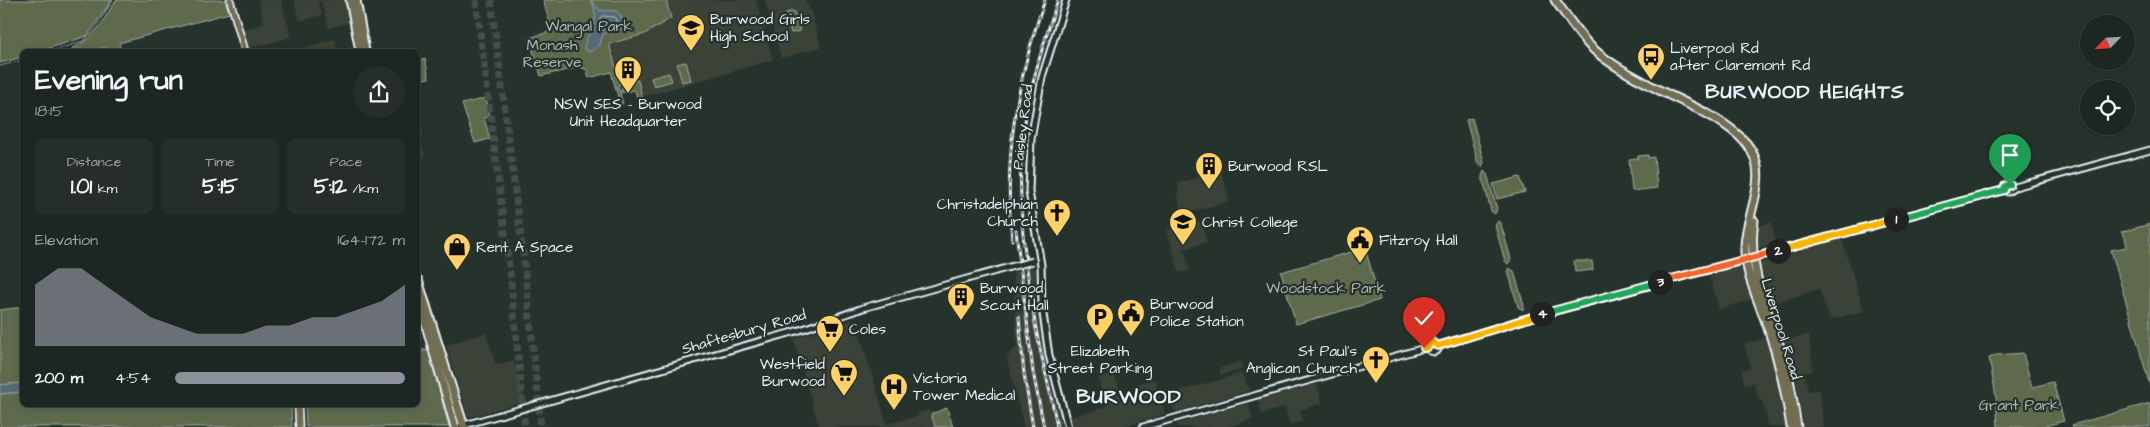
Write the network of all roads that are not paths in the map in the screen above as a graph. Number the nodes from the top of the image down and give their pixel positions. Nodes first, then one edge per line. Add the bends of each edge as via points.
1 (230, 0) edge
2 (350, 0) edge
3 (356, 0) edge
4 (1066, 0) edge
5 (1556, 0) edge
6 (244, 49) edge
7 (360, 49) edge
8 (365, 49) edge
9 (2150, 150) edge
10 (1749, 258) junction
11 (1040, 259) junction
12 (420, 287) edge
13 (420, 303) edge
14 (444, 374) junction
15 (298, 407) edge
16 (464, 426) edge
17 (299, 427) edge
18 (455, 427) edge
19 (1068, 427) edge
20 (1143, 427) edge
21 (1791, 427) edge
22 (1796, 427) edge

1 - 6 main road
2 - 7 highway
3 - 8 highway
4 - 11 main road, Paisley Road via 1042,77 1030,150 1030,207
5 - 10 highway, Liverpool Road via 1586,42 1601,56 1646,84 1693,106 1736,133 1747,144 1756,161 1758,178 1746,237
9 - 10 main road via 2012,188 2007,185 2004,190
10 - 20 main road via 1529,318 1438,346 1434,352 1428,347
10 - 21 highway, Liverpool Road via 1781,369
10 - 22 highway, Liverpool Road via 1788,373
11 - 16 main road, Shaftesbury Road, bridge
11 - 19 main road, Paisley Road via 1049,355
12 - 14 highway
13 - 14 highway
14 - 16 highway
14 - 18 highway
15 - 17 main road
16 - 18 main road, Shaftesbury Road

